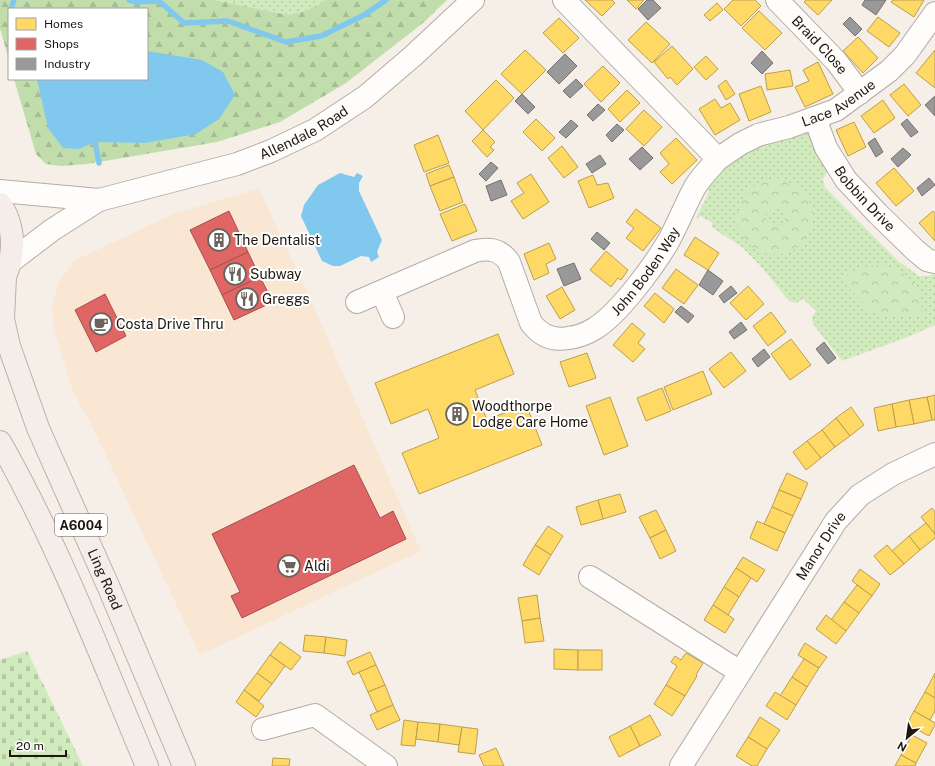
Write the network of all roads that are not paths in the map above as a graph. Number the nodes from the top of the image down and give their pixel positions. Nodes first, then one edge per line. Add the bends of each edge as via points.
1 (473, 0) edge
2 (564, 0) edge
3 (777, 0) edge
4 (935, 13) edge
5 (860, 93) junction
6 (815, 118) junction
7 (718, 159) junction
8 (0, 191) edge
9 (99, 200) junction
10 (0, 204) edge
11 (935, 262) edge
12 (5, 275) edge
13 (382, 292) junction
14 (357, 302) dead end
15 (393, 317) dead end
16 (0, 442) edge
17 (935, 454) edge
18 (590, 577) dead end
19 (740, 672) junction
20 (263, 729) dead end
21 (147, 766) edge
22 (184, 766) edge
23 (386, 766) edge
24 (681, 766) edge

1 - 9 street, Allendale Road via 365,97 309,133 237,164
2 - 7 street
3 - 5 street, Braid Close via 836,61
4 - 5 street, Lace Avenue via 905,55
5 - 6 street, Lace Avenue via 836,110
6 - 7 street, Lace Avenue via 758,135
6 - 11 street, Bobbin Drive via 826,148 846,180 915,250 927,260
7 - 13 street, John Boden Way via 696,186 668,242 626,300 594,329 577,337 554,339 536,330 509,262 500,252 487,248
8 - 9 street, Allendale Road
9 - 12 street, Allendale Road via 52,230
10 - 12 main road, A6004 via 5,211 11,233 12,248
12 - 22 main road, Ling Road / A6004 via 3,319 9,346 36,421
13 - 14 street, John Boden Way
13 - 15 street
16 - 21 main road, A6004 via 22,480 65,570
17 - 19 street, Manor Drive via 893,474 860,496 836,521
18 - 19 street
19 - 24 street, Manor Drive
20 - 23 street via 315,715

